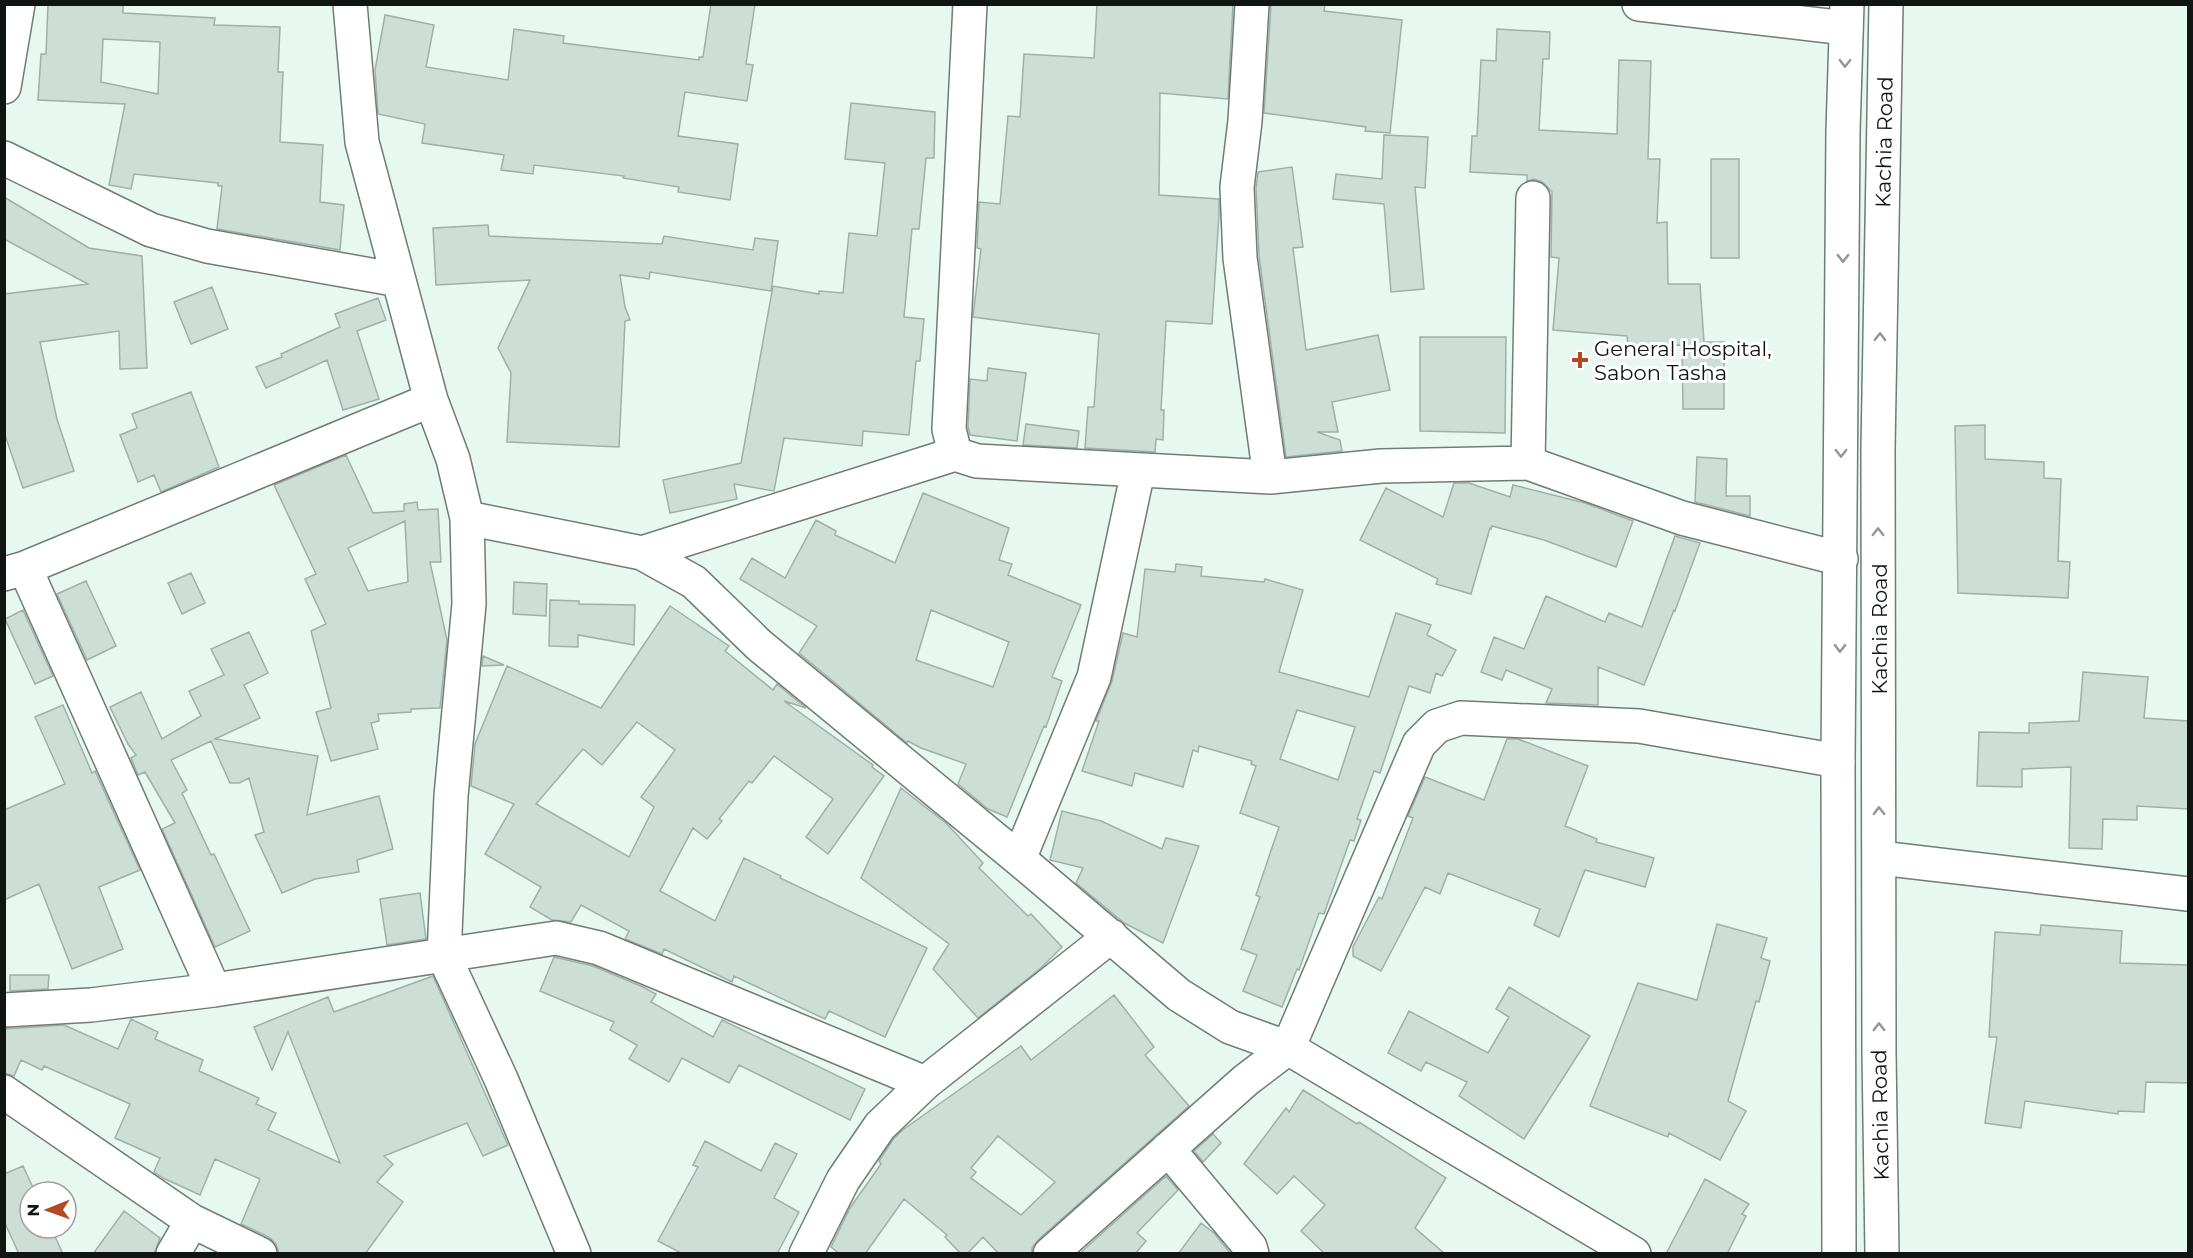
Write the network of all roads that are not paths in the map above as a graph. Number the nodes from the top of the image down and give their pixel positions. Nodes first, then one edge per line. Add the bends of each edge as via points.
1 (18, 4) edge
2 (350, 4) edge
3 (970, 4) edge
4 (1252, 4) edge
5 (1639, 4) edge
6 (1886, 4) edge
7 (1846, 16) edge
8 (4, 87) edge
9 (4, 158) edge
10 (1533, 198) dead end
11 (399, 280) junction
12 (431, 400) junction
13 (955, 454) junction
14 (1528, 463) junction
15 (1138, 471) junction
16 (1270, 477) junction
17 (467, 518) junction
18 (642, 553) junction
19 (1840, 559) junction
20 (15, 571) edge
21 (1838, 761) junction
22 (1880, 858) junction
23 (1019, 859) junction
24 (2188, 894) edge
25 (1111, 936) junction
26 (444, 956) junction
27 (214, 990) junction
28 (4, 1010) edge
29 (1288, 1048) junction
30 (925, 1083) junction
31 (4, 1092) edge
32 (1168, 1149) junction
33 (192, 1221) junction
34 (172, 1254) edge
35 (260, 1254) edge
36 (574, 1254) edge
37 (806, 1254) edge
38 (1050, 1254) edge
39 (1252, 1254) edge
40 (1634, 1254) edge
41 (1839, 1254) edge
42 (1882, 1254) edge

1 - 8 main road
2 - 11 main road via 362,142
3 - 13 main road via 949,429
4 - 16 main road via 1237,187 1239,246
5 - 7 main road
22 -> 6 main road, Kachia Road via 1878,449
7 -> 19 main road, Kachia Road
9 - 11 main road via 151,230 207,246
10 - 14 main road
11 - 12 main road
12 - 17 main road via 453,459
12 - 20 main road
13 - 15 main road via 977,462
13 - 18 main road
14 - 16 main road via 1381,466
14 - 19 main road via 1682,518
15 - 16 main road
15 - 23 main road via 1094,677
17 - 18 main road
17 - 26 main road via 469,604 451,796
18 - 23 main road via 694,582 759,645
19 -> 21 main road, Kachia Road
20 - 27 main road
21 - 29 main road via 1639,726 1461,718 1437,726 1419,744
21 - 41 main road, Kachia Road
22 - 24 main road
42 -> 22 main road, Kachia Road
23 - 25 main road
25 - 29 main road via 1188,1000 1230,1027
25 - 30 main road
26 - 27 main road
26 - 30 main road via 556,938 599,948
26 - 36 main road via 501,1079
27 - 28 main road via 91,1005
29 - 32 main road
29 - 40 main road
30 - 37 main road via 879,1126 843,1180
31 - 33 main road
32 - 38 main road
32 - 39 main road
33 - 34 main road
33 - 35 main road

